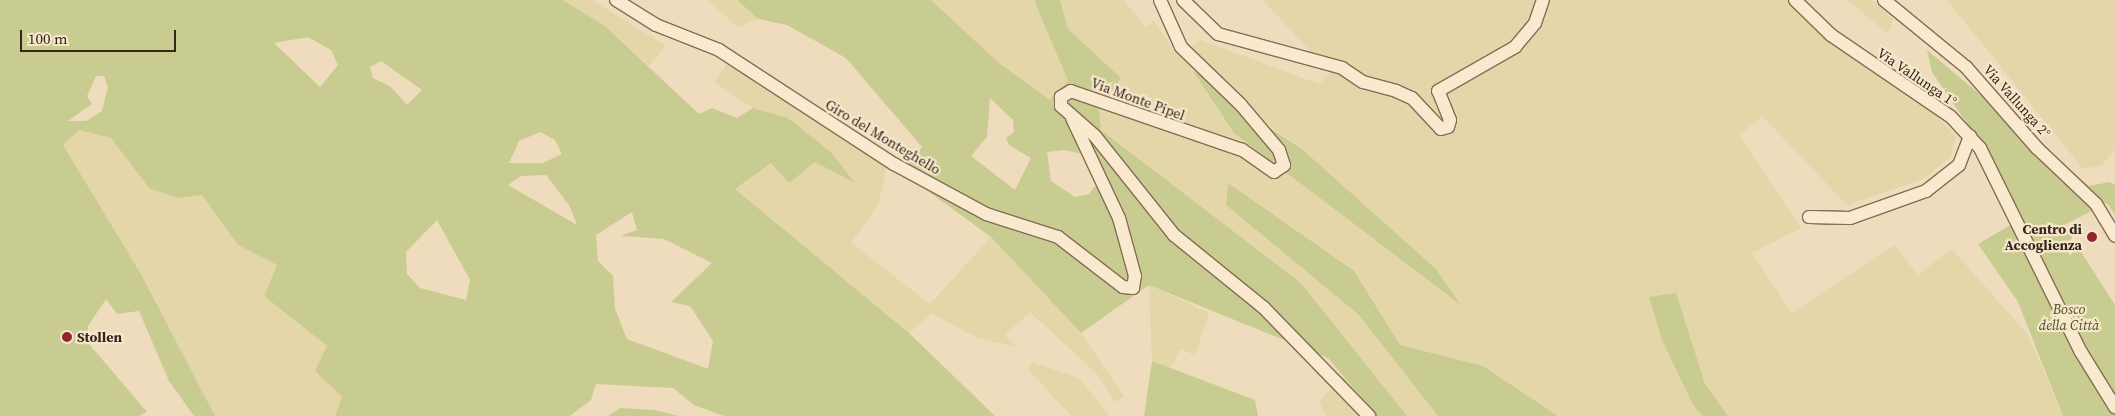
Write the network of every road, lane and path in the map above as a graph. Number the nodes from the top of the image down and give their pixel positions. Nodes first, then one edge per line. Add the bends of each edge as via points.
1 (616, 0) edge
2 (1160, 0) edge
3 (1183, 0) edge
4 (1543, 0) edge
5 (1795, 0) edge
6 (1884, 0) edge
7 (1072, 118) junction
8 (1970, 136) junction
9 (1809, 218) dead end
10 (2115, 236) edge
11 (2115, 407) edge
12 (1368, 416) edge

1 - 7 street, Giro del Monteghello via 656,25 719,50 894,164 986,214 1058,237 1123,287 1133,288 1136,276 1119,218
2 - 7 street, Via Monte Pipel via 1181,47 1241,104 1279,150 1284,166 1274,172 1242,150 1071,91 1061,97 1061,106
3 - 4 street via 1218,34 1333,65 1363,82 1412,98 1441,129 1448,127 1450,120 1438,91 1492,64 1516,46 1535,23
5 - 8 street, Via Vallunga 1° via 1831,36 1951,117
6 - 10 street, Via Vallunga 2° via 1966,66 2037,148 2096,204
7 - 12 street, Via Monte Pipel via 1095,136 1174,235 1264,308
8 - 9 street via 1959,165 1926,191 1850,218
8 - 11 street, Via Vallunga 1° via 2000,184 2081,352

